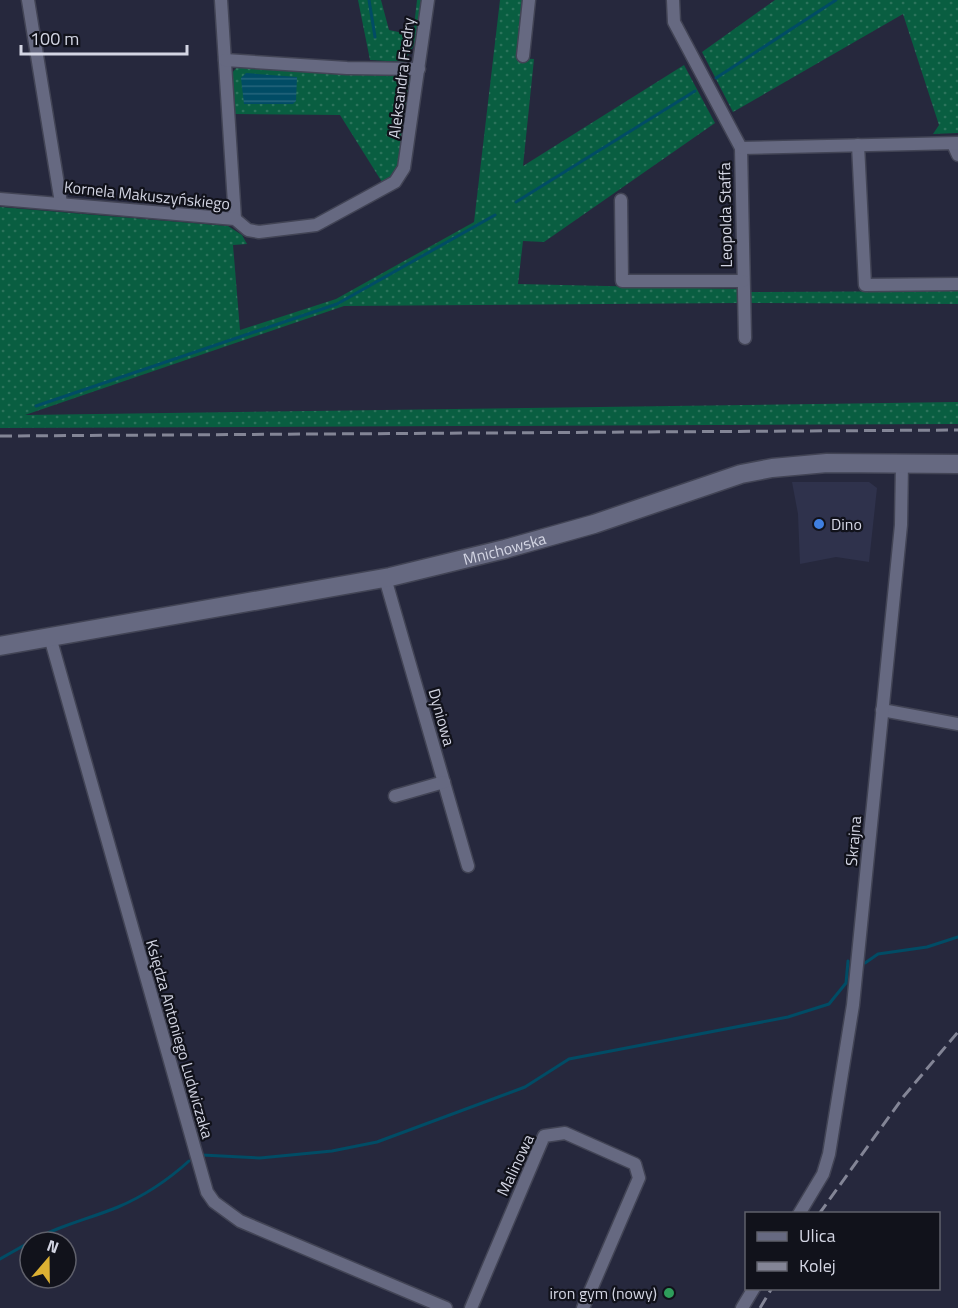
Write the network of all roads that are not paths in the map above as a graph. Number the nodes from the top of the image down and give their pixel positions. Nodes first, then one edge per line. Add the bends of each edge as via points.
1 (28, 0) edge
2 (221, 0) edge
3 (428, 0) edge
4 (529, 0) edge
5 (673, 0) edge
6 (523, 56) dead end
7 (225, 60) junction
8 (419, 69) junction
9 (858, 145) junction
10 (957, 147) edge
11 (741, 148) junction
12 (407, 160) joint
13 (0, 199) edge
14 (621, 200) dead end
15 (61, 203) junction
16 (235, 219) junction
17 (743, 281) junction
18 (958, 284) edge
19 (745, 338) dead end
20 (902, 463) junction
21 (958, 464) edge
22 (385, 578) junction
23 (50, 637) junction
24 (0, 646) edge
25 (882, 710) junction
26 (958, 724) edge
27 (444, 782) junction
28 (395, 796) dead end
29 (468, 866) dead end
30 (800, 1212) edge
31 (753, 1290) edge
32 (446, 1308) edge
33 (471, 1308) edge
34 (583, 1308) edge
35 (742, 1308) edge

1 - 15 street
2 - 7 street
3 - 8 street, Aleksandra Fredry
4 - 6 street
5 - 11 street via 674,22
7 - 8 street
7 - 16 street
8 - 12 street, Aleksandra Fredry
9 - 10 street
9 - 11 street
9 - 18 street via 865,285
11 - 17 street, Leopolda Staffa
12 - 16 street, Kornela Makuszyńskiego via 395,182 316,225 259,232 248,230
13 - 15 street, Kornela Makuszyńskiego
14 - 17 street, Leopolda Staffa via 622,281
15 - 16 street, Kornela Makuszyńskiego
17 - 19 street, Leopolda Staffa
20 - 21 street, Mnichowska
20 - 22 street, Mnichowska via 800,464 741,474 594,524
20 - 25 street, Skrajna via 901,525
22 - 23 street, Mnichowska
22 - 27 street, Dyniowa
23 - 24 street, Mnichowska
23 - 32 street, Księdza Antoniego Ludwiczaka via 207,1192 240,1221
25 - 26 street
25 - 30 street, Skrajna via 853,1005 833,1139 822,1174
27 - 28 street
27 - 29 street, Dyniowa
31 - 35 street
33 - 34 street, Malinowa via 544,1136 565,1133 635,1164 639,1178

